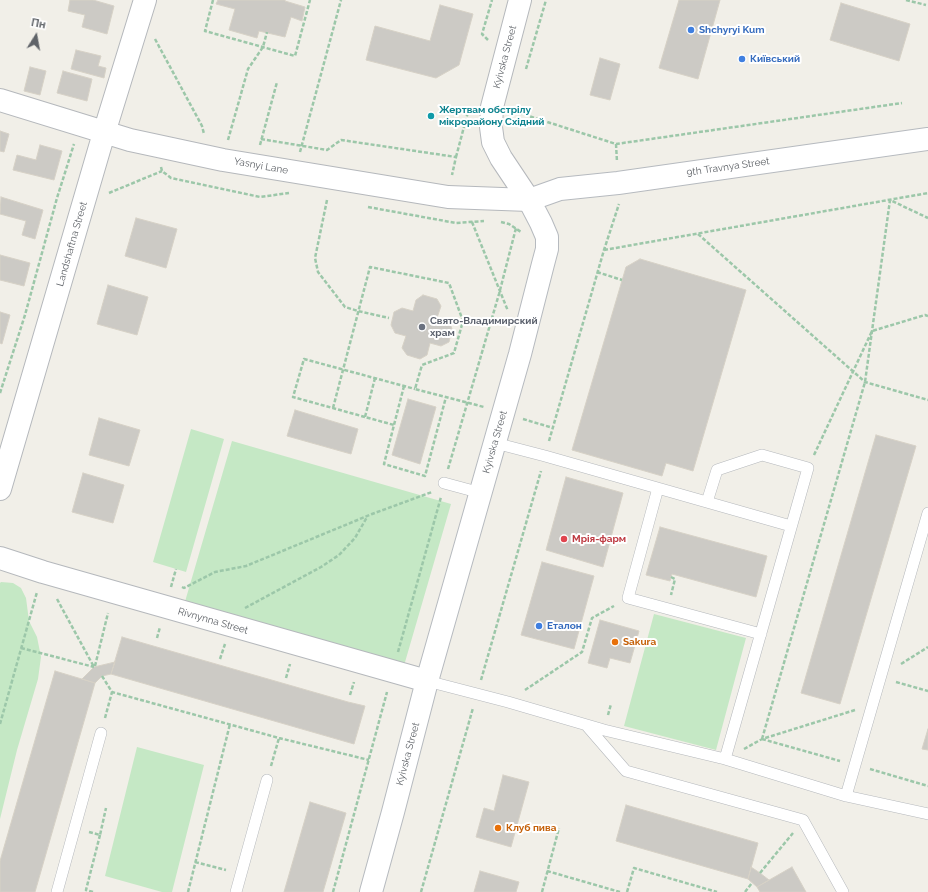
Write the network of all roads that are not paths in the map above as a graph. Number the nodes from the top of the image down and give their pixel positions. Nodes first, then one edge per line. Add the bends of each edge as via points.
1 (520, 0) edge
2 (143, 7) edge
3 (0, 100) edge
4 (95, 130) junction
5 (928, 139) edge
6 (529, 200) junction
7 (495, 443) junction
8 (444, 486) road end
9 (658, 488) junction
10 (0, 489) edge
11 (481, 493) junction
12 (707, 502) junction
13 (928, 513) edge
14 (791, 526) junction
15 (0, 558) edge
16 (761, 634) junction
17 (427, 681) junction
18 (587, 726) junction
19 (101, 733) road end
20 (725, 759) junction
21 (267, 780) road end
22 (846, 796) junction
23 (928, 814) edge
24 (58, 892) edge
25 (236, 892) edge
26 (371, 892) edge
27 (843, 892) edge

1 - 6 street, Kyivska Street via 492,107 490,127 493,142 501,158
2 - 4 street, Landshaftna Street
3 - 4 street, Yasnyi Lane
4 - 6 street, Yasnyi Lane via 217,158 448,197
4 - 10 street, Landshaftna Street via 83,204
5 - 6 street, 9th Travnya Street via 560,189
6 - 7 street, Kyivska Street via 547,237 547,249
7 - 9 lane
7 - 11 street, Kyivska Street
8 - 11 lane
9 - 12 lane
9 - 16 lane via 628,598
11 - 17 street, Kyivska Street
12 - 14 lane
12 - 14 lane via 717,470 762,455 808,468
13 - 22 lane
14 - 16 lane
15 - 17 street, Rivnynna Street
16 - 20 lane
17 - 18 lane
17 - 26 street, Kyivska Street
18 - 20 lane
18 - 27 lane via 626,771 803,820
19 - 24 lane
20 - 22 lane
21 - 25 lane
22 - 23 lane

